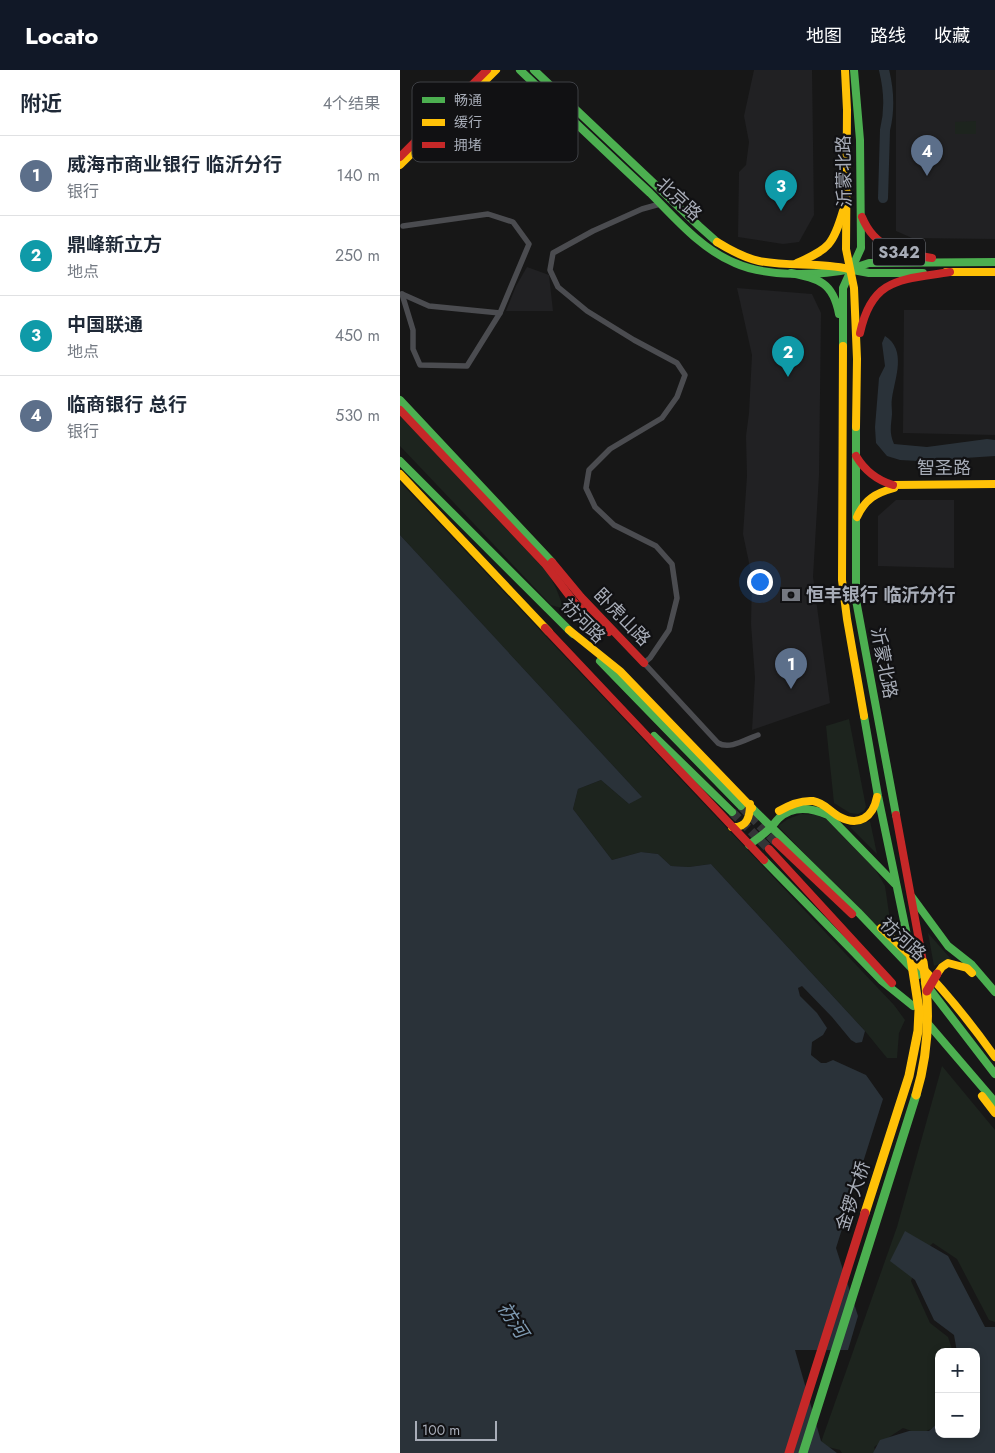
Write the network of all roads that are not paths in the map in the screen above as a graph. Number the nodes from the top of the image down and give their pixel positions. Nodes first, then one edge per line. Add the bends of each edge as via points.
1 (487, 70) edge
2 (496, 70) edge
3 (520, 70) edge
4 (534, 70) edge
5 (845, 70) edge
6 (854, 70) edge
7 (475, 82) edge
8 (484, 82) edge
9 (533, 82) edge
10 (547, 82) edge
11 (578, 112) edge
12 (578, 126) edge
13 (412, 145) edge
14 (412, 153) edge
15 (400, 157) edge
16 (400, 165) edge
17 (846, 202) junction
18 (660, 204) junction
19 (861, 208) junction
20 (401, 227) edge
21 (995, 262) edge
22 (959, 263) junction
23 (797, 264) junction
24 (851, 269) junction
25 (950, 272) junction
26 (995, 272) edge
27 (791, 273) junction
28 (401, 294) edge
29 (500, 313) junction
30 (842, 351) junction
31 (857, 358) junction
32 (400, 400) edge
33 (400, 410) edge
34 (855, 455) junction
35 (400, 461) edge
36 (400, 474) edge
37 (995, 484) edge
38 (894, 486) junction
39 (995, 488) edge
40 (856, 522) junction
41 (544, 628) junction
42 (644, 663) junction
43 (758, 735) dead end
44 (878, 796) junction
45 (745, 805) junction
46 (732, 812) tunnel mouth
47 (769, 825) junction
48 (732, 827) junction
49 (776, 842) tunnel mouth
50 (749, 845) junction
51 (769, 849) tunnel mouth
52 (825, 880) junction
53 (896, 885) junction
54 (911, 895) junction
55 (909, 945) joint
56 (918, 974) junction
57 (995, 992) edge
58 (928, 995) junction
59 (995, 998) edge
60 (913, 1006) junction
61 (964, 1033) junction
62 (944, 1040) junction
63 (995, 1057) edge
64 (995, 1064) edge
65 (995, 1074) edge
66 (995, 1102) edge
67 (995, 1113) edge
68 (789, 1453) edge
69 (803, 1453) edge

1 - 7 main road
2 - 8 main road
3 - 9 main road, 北京路
4 - 10 main road, 北京路
5 - 17 main road, 沂蒙北路
6 - 19 main road, 沂蒙北路
11 - 23 main road, 北京路 via 720,245 758,262
12 - 18 main road, 北京路
13 - 15 main road
14 - 16 main road
17 - 23 main road via 834,241 822,252
17 - 24 main road, 沂蒙北路 via 846,249
18 - 27 main road, 北京路 via 703,244 738,266 756,271
18 - 42 street via 593,231 553,253 550,270 558,287 587,311 678,362 685,375 677,398 662,418 610,450 589,470 586,488 596,507 614,525 656,546 672,564 677,598 669,630
19 - 22 main road, S342 via 863,220 883,246 906,254
19 - 24 main road, 沂蒙北路 via 861,248
20 - 29 street via 488,214 513,222 529,244
21 - 22 main road, 北京路
22 - 24 main road, 北京路 via 869,263
23 - 24 main road, 北京路 via 832,264
24 - 25 main road, 北京路 via 869,273
24 - 27 main road, 北京路 via 832,274
24 - 30 main road, 沂蒙北路 via 843,288
24 - 31 main road, 沂蒙北路
25 - 26 main road, 北京路
25 - 31 main road via 899,281 873,296 861,324
27 - 30 main road via 816,278 833,294
28 - 29 street via 429,306
28 - 29 street via 413,330 413,349 420,365 467,366
30 - 44 main road, 沂蒙北路 via 842,580
31 - 34 main road, 沂蒙北路
32 - 42 main road, 卧虎山路
33 - 42 main road, 卧虎山路 via 546,565 574,602
34 - 38 main road via 878,481
34 - 40 main road, 沂蒙北路
35 - 45 main road, 祊河路 via 569,630 620,672
36 - 41 main road, 祊河路
37 - 38 main road, 智圣路
38 - 39 main road, 智圣路
38 - 40 main road via 867,499
40 - 54 main road, 沂蒙北路 via 856,600
41 - 46 main road, 祊河路
41 - 48 main road
42 - 43 street via 718,743 730,745
44 - 47 main road via 872,813 862,820 849,821 824,805 809,801 790,804 780,810
44 - 53 main road, 沂蒙北路
45 - 47 main road, 祊河路
45 - 48 main road via 750,817 748,821 744,826
47 - 50 main road
47 - 52 main road, 祊河路
47 - 53 main road via 789,812 809,808 828,815
48 - 50 main road
49 - 56 main road, 祊河路
50 - 60 main road via 882,981
51 - 60 main road, 祊河路
52 - 56 main road
52 - 63 main road via 913,956 971,1022
53 - 55 main road, 沂蒙北路
54 - 57 main road via 948,946 972,965
54 - 58 main road, 沂蒙北路, bridge
55 - 68 main road, 金锣大桥, bridge via 919,1010 909,1076
56 - 61 main road, 祊河路
58 - 59 main road, bridge via 937,974 948,963 967,968
58 - 69 main road, 金锣大桥, bridge via 928,1030 920,1082
60 - 62 main road, 祊河路
61 - 64 main road
61 - 65 main road, 祊河路
62 - 66 main road, 祊河路
62 - 67 main road, 祊河路

